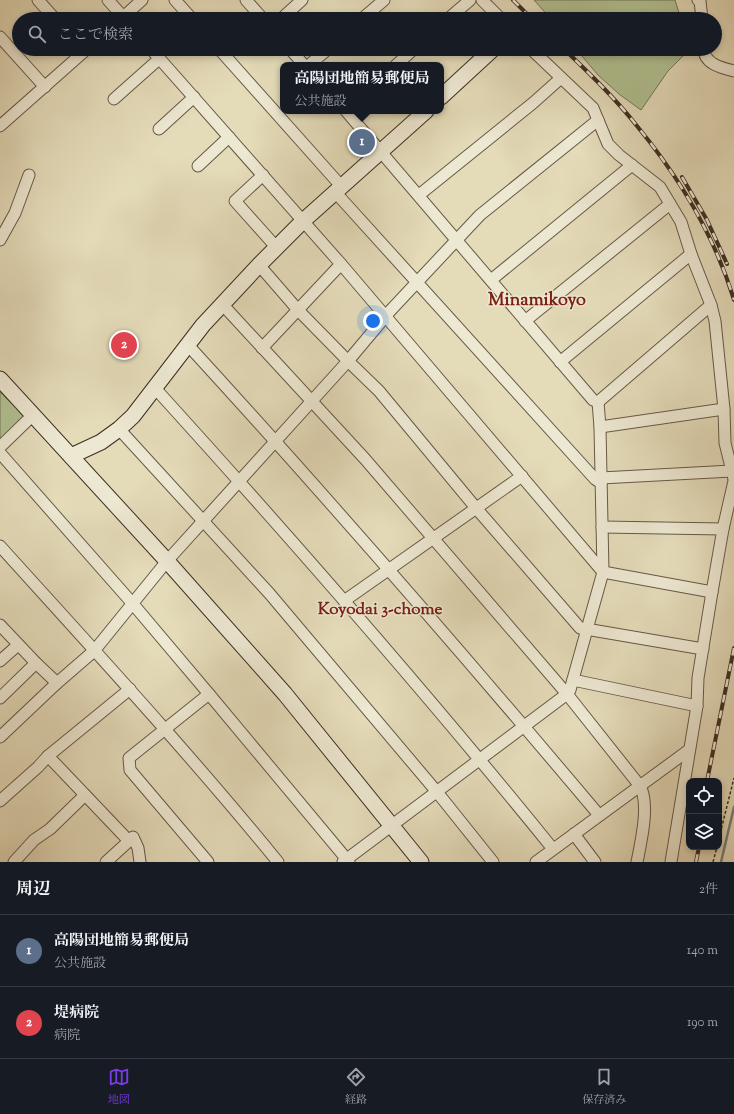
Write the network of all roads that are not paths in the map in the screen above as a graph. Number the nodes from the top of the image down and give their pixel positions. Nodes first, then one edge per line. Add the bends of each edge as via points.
1 (38, 0) edge
2 (108, 0) edge
3 (142, 0) edge
4 (175, 0) edge
5 (246, 0) edge
6 (302, 0) edge
7 (384, 0) edge
8 (470, 0) edge
9 (482, 0) edge
10 (698, 0) edge
11 (49, 12) edge
12 (118, 12) edge
13 (129, 12) edge
14 (186, 12) edge
15 (257, 12) edge
16 (289, 12) edge
17 (370, 12) edge
18 (456, 12) edge
19 (494, 12) edge
20 (701, 12) edge
21 (0, 37) edge
22 (12, 50) edge
23 (17, 56) edge
24 (78, 56) edge
25 (157, 56) edge
26 (225, 56) edge
27 (485, 56) edge
28 (538, 56) edge
29 (706, 56) edge
30 (159, 59) junction
31 (734, 71) edge
32 (561, 78) junction
33 (45, 87) junction
34 (444, 94) edge
35 (194, 97) junction
36 (114, 99) dead end
37 (349, 114) edge
38 (423, 114) edge
39 (2, 119) edge
40 (598, 120) junction
41 (159, 128) dead end
42 (229, 137) junction
43 (382, 152) junction
44 (632, 165) junction
45 (198, 166) dead end
46 (29, 175) dead end
47 (263, 175) junction
48 (339, 190) junction
49 (419, 195) junction
50 (670, 204) junction
51 (304, 221) junction
52 (0, 240) edge
53 (457, 240) junction
54 (277, 248) junction
55 (691, 254) junction
56 (341, 264) junction
57 (258, 265) junction
58 (491, 280) junction
59 (417, 283) junction
60 (222, 304) junction
61 (711, 305) junction
62 (298, 310) junction
63 (386, 317) junction
64 (525, 321) junction
65 (187, 344) junction
66 (262, 348) junction
67 (348, 361) junction
68 (560, 362) junction
69 (0, 379) edge
70 (154, 387) junction
71 (312, 401) junction
72 (598, 402) junction
73 (724, 409) junction
74 (33, 415) junction
75 (600, 427) junction
76 (119, 429) junction
77 (276, 440) junction
78 (0, 447) edge
79 (0, 453) edge
80 (71, 456) junction
81 (522, 476) junction
82 (733, 477) edge
83 (601, 480) junction
84 (239, 481) junction
85 (476, 508) junction
86 (203, 521) junction
87 (602, 526) junction
88 (723, 529) junction
89 (433, 540) junction
90 (0, 546) edge
91 (166, 561) junction
92 (389, 570) junction
93 (602, 572) junction
94 (712, 592) junction
95 (344, 601) junction
96 (132, 604) junction
97 (0, 626) edge
98 (587, 629) junction
99 (18, 645) junction
100 (702, 649) junction
101 (94, 651) junction
102 (0, 661) edge
103 (36, 663) junction
104 (573, 680) junction
105 (57, 683) junction
106 (130, 689) junction
107 (209, 694) junction
108 (567, 694) junction
109 (0, 698) edge
110 (697, 706) junction
111 (524, 726) junction
112 (165, 729) junction
113 (0, 737) edge
114 (689, 750) junction
115 (48, 756) junction
116 (480, 759) junction
117 (640, 786) junction
118 (437, 792) junction
119 (84, 795) junction
120 (0, 800) edge
121 (599, 816) junction
122 (391, 826) junction
123 (574, 834) junction
124 (128, 841) junction
125 (552, 849) junction
126 (346, 861) edge
127 (14, 862) edge
128 (106, 862) edge
129 (140, 862) edge
130 (208, 862) edge
131 (278, 862) edge
132 (421, 862) edge
133 (493, 862) edge
134 (536, 862) edge
135 (595, 862) edge
136 (637, 862) edge
137 (670, 862) edge

1 - 11 street
2 - 12 street
3 - 13 street
4 - 14 street
5 - 15 street
6 - 16 street
7 - 17 street
8 - 18 street
9 - 19 street
10 - 20 street
21 - 22 street
23 - 33 street
24 - 33 street
25 - 30 street
26 - 48 street
27 - 34 street
28 - 32 street
29 - 31 street via 714,65
30 - 35 street
30 - 36 street
32 - 40 street via 593,108
32 - 49 street
33 - 39 street
35 - 41 street
35 - 42 street
37 - 43 street
38 - 43 street
40 - 44 street via 608,144
40 - 53 street via 480,215
42 - 45 street
42 - 47 street
43 - 48 street
43 - 49 street
44 - 50 street via 660,187
44 - 58 street
46 - 52 street via 15,213
47 - 51 street
47 - 54 street via 235,201
48 - 51 street
48 - 59 street
49 - 53 street
50 - 55 street via 681,222
50 - 64 street
51 - 54 street
51 - 56 street
53 - 58 street
53 - 59 street
54 - 57 street
55 - 61 street
55 - 68 street
56 - 62 street
56 - 63 street
57 - 60 street
57 - 62 street
58 - 64 street
59 - 63 street
59 - 83 street via 594,480
60 - 65 street
60 - 66 street
61 - 72 street
61 - 73 street
62 - 66 street
62 - 67 street
63 - 67 street
63 - 81 street
64 - 68 street
65 - 70 street
65 - 77 street
66 - 71 street
67 - 71 street
67 - 85 street via 379,391
68 - 72 street via 593,400
69 - 74 street
70 - 76 street via 133,416
70 - 84 street
71 - 77 street
71 - 89 street
72 - 75 street
73 - 75 street
73 - 82 street via 725,443
74 - 78 street
74 - 80 street
75 - 83 street
76 - 80 street via 100,442
76 - 86 street
77 - 84 street
77 - 92 street
79 - 96 street
80 - 91 street
81 - 85 street
81 - 93 street
82 - 83 street
82 - 88 street
83 - 87 street
84 - 86 street
84 - 95 street
85 - 89 street
85 - 98 street via 580,628
86 - 91 street
86 - 118 street via 269,593
87 - 88 street
87 - 93 street
88 - 94 street
89 - 92 street
89 - 108 street
90 - 101 street
91 - 96 street
91 - 122 street via 285,694
92 - 95 street
92 - 111 street
93 - 94 street
93 - 98 street
94 - 100 street
95 - 116 street
96 - 101 street
96 - 107 street
97 - 99 street
98 - 100 street
98 - 104 street
99 - 102 street
99 - 103 street
100 - 110 street
101 - 105 street
101 - 106 street
103 - 105 street
103 - 109 street
104 - 108 street
104 - 110 street
105 - 113 street
106 - 112 street
106 - 115 street
107 - 112 street
107 - 126 street
108 - 111 street
108 - 117 street
110 - 114 street
111 - 116 street
111 - 121 street
112 - 130 street via 129,758 130,770
112 - 131 street
114 - 117 street
114 - 137 street
115 - 119 street
115 - 120 street
116 - 118 street
116 - 125 street
117 - 121 street
117 - 136 street via 643,792 644,828
118 - 122 street
118 - 133 street
119 - 124 street
119 - 127 street via 50,829 34,840
121 - 123 street
122 - 126 street
122 - 132 street
123 - 125 street
123 - 135 street
124 - 128 street
124 - 129 street via 133,837
125 - 134 street

